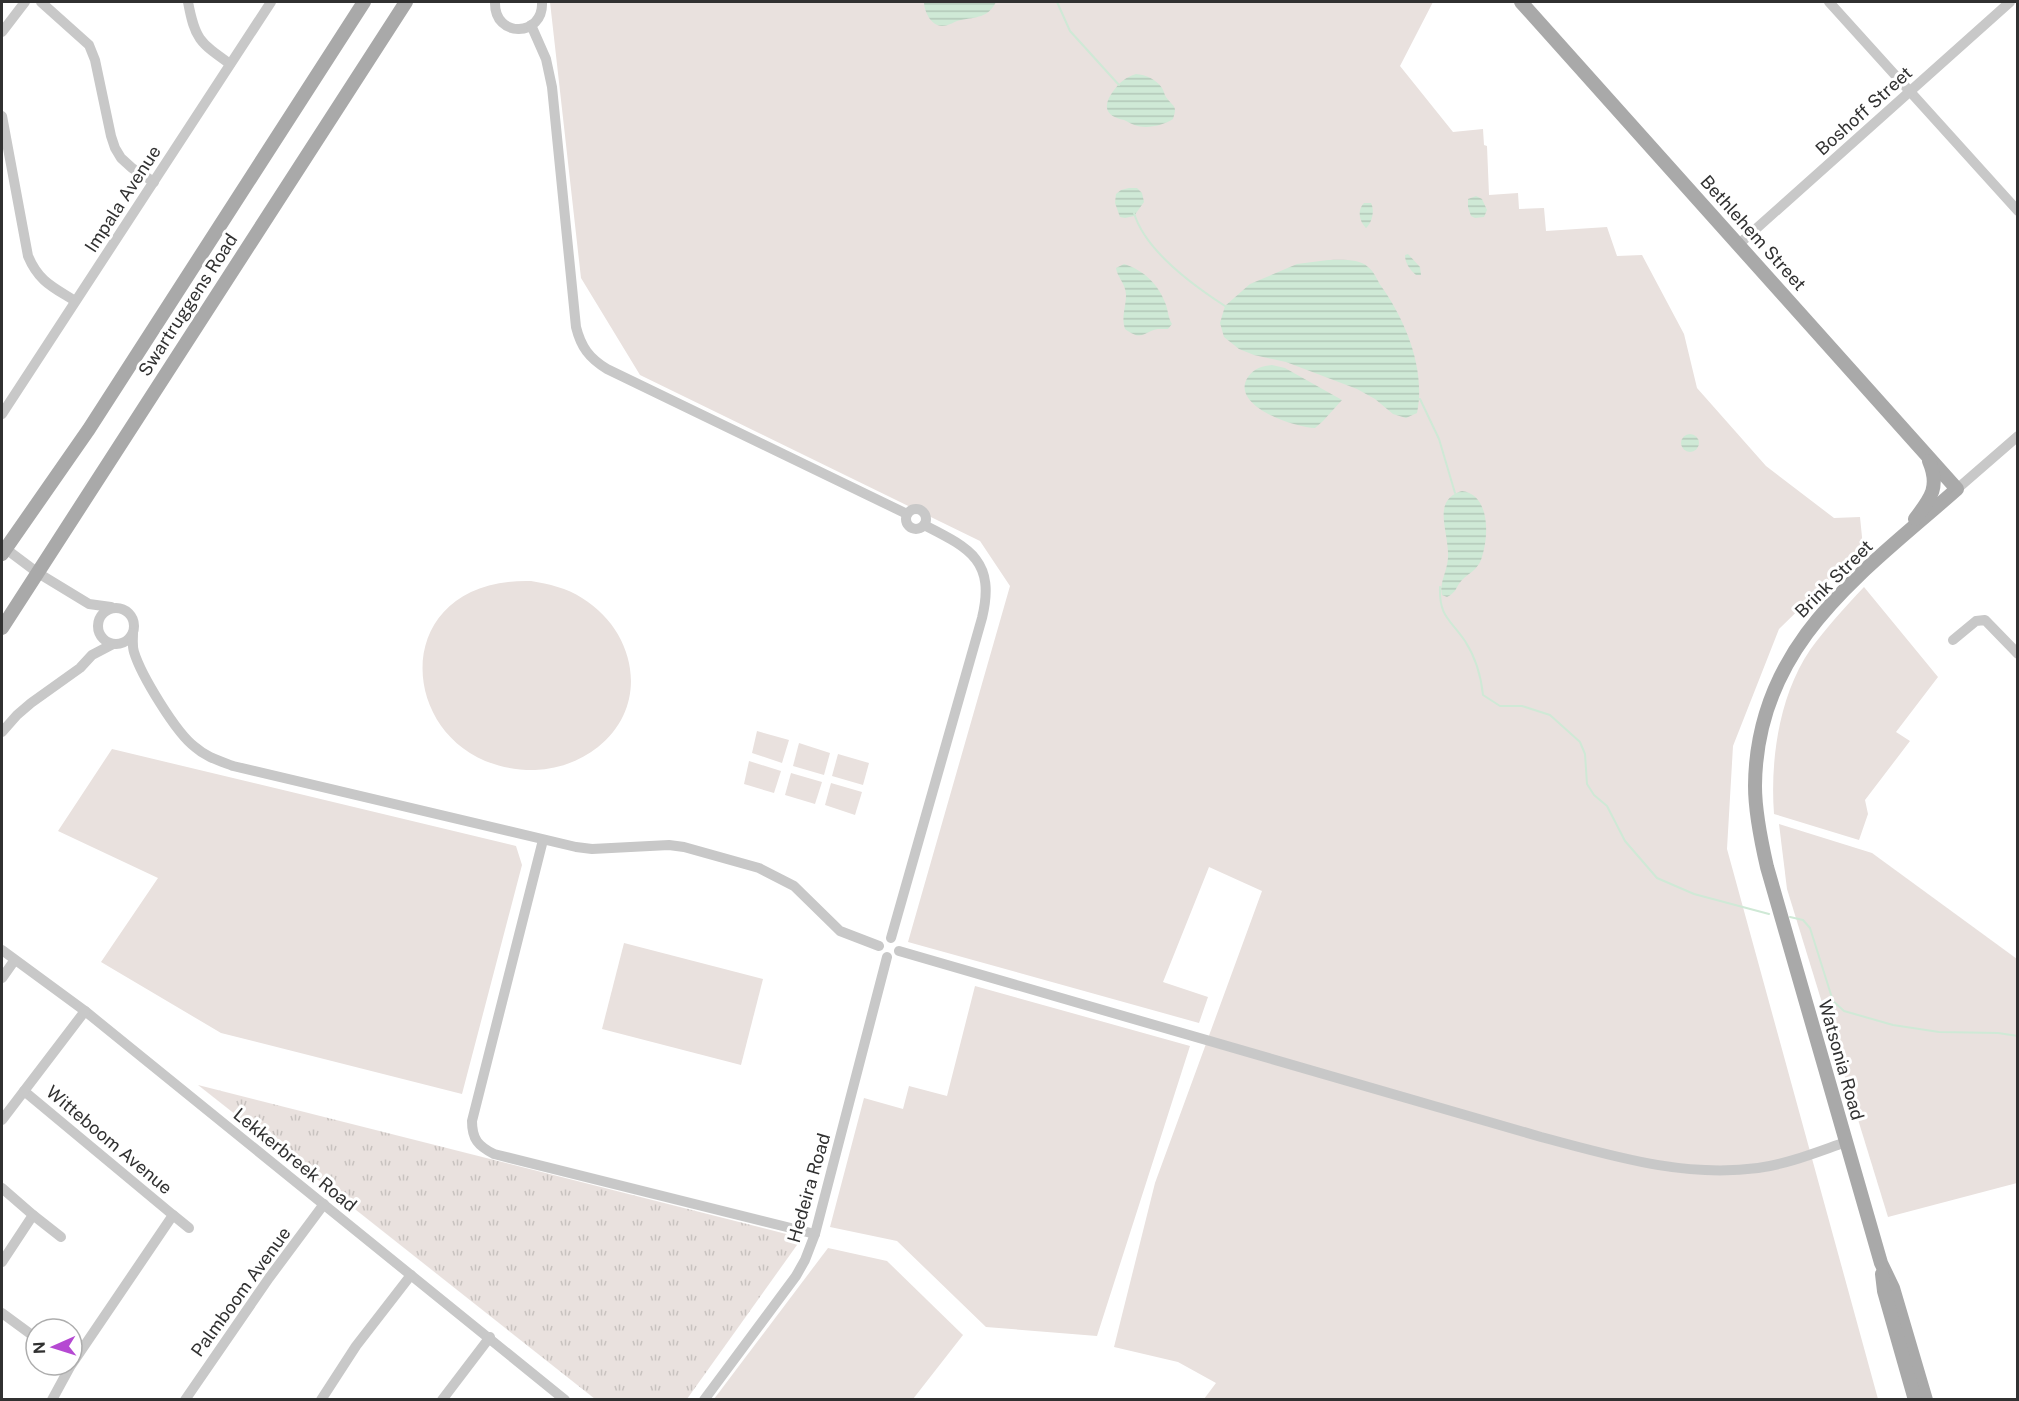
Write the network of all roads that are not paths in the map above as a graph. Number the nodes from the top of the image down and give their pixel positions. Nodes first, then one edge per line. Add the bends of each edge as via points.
1 (25, 2) edge
2 (41, 2) edge
3 (188, 2) edge
4 (271, 2) edge
5 (364, 2) edge
6 (406, 2) edge
7 (495, 2) edge
8 (542, 2) edge
9 (1523, 2) edge
10 (1829, 2) edge
11 (2010, 2) edge
12 (531, 26) junction
13 (2, 32) edge
14 (230, 64) junction
15 (1910, 92) junction
16 (2, 116) edge
17 (154, 182) junction
18 (2018, 211) edge
19 (1739, 244) junction
20 (75, 301) junction
21 (2, 414) edge
22 (2018, 436) edge
23 (1926, 454) junction
24 (1957, 489) junction
25 (1902, 538) junction
26 (3, 550) edge
27 (38, 573) junction
28 (89, 604) junction
29 (111, 607) junction
30 (98, 619) junction
31 (2, 628) edge
32 (98, 631) junction
33 (133, 633) junction
34 (1953, 640) dead end
35 (115, 644) junction
36 (2018, 654) edge
37 (92, 656) junction
38 (138, 662) junction
39 (2, 732) edge
40 (543, 840) junction
41 (1767, 867) joint
42 (891, 938) junction
43 (879, 946) junction
44 (2, 950) edge
45 (899, 951) junction
46 (887, 957) junction
47 (14, 961) junction
48 (2, 978) edge
49 (85, 1011) junction
50 (24, 1091) junction
51 (2, 1120) edge
52 (1846, 1142) junction
53 (2, 1188) edge
54 (324, 1204) junction
55 (33, 1215) junction
56 (173, 1215) junction
57 (189, 1228) dead end
58 (815, 1234) junction
59 (61, 1238) dead end
60 (2, 1262) edge
61 (1881, 1263) junction
62 (411, 1275) junction
63 (2, 1313) edge
64 (24, 1329) edge
65 (490, 1337) junction
66 (84, 1346) edge
67 (65, 1377) edge
68 (52, 1400) edge
69 (185, 1400) edge
70 (321, 1400) edge
71 (442, 1400) edge
72 (565, 1400) edge
73 (704, 1400) edge
74 (1915, 1400) edge
75 (1926, 1400) edge

1 - 13 street
2 - 17 street via 89,45 115,148 132,168
3 - 14 street via 198,38
4 - 14 street, Impala Avenue
5 - 26 main road, Swartruggens Road via 95,419
6 - 27 main road, Swartruggens Road
7 - 12 street via 503,23 516,29
8 - 12 street via 541,13
9 - 19 main road, Bethlehem Street
10 - 15 street
11 - 15 street, Boshoff Street
12 - 42 street via 549,70 576,327 590,357 607,369 907,514 906,521 912,528 924,525 967,548 981,568 987,591
14 - 17 street, Impala Avenue
15 - 18 street
15 - 19 street, Boshoff Street
16 - 20 street via 28,256 46,283
17 - 20 street, Impala Avenue
19 - 23 main road, Bethlehem Street
20 - 21 street, Impala Avenue
22 - 24 street, Brink Street
23 - 24 main road, Bethlehem Street
23 - 25 main road via 1934,478 1933,491
24 - 25 main road, Brink Street
25 - 41 main road, Brink Street via 1822,613 1802,638 1774,690 1756,765 1757,810
26 - 27 street
27 - 28 street
27 - 31 main road, Swartruggens Road
28 - 29 street
28 - 30 street
29 - 30 street
29 - 33 street via 129,612 134,622
30 - 32 street
32 - 35 street via 105,641
32 - 37 street
33 - 35 street via 126,641
33 - 38 street
34 - 36 street via 1976,621 1985,620
35 - 37 street
35 - 38 street
37 - 39 street via 17,715
38 - 40 street via 181,734 211,758
40 - 43 street via 592,849 655,844 684,847 759,868 794,885 840,931
40 - 58 street via 472,1121 476,1142 494,1154
41 - 52 main road, Watsonia Road
42 - 43 street via 882,940
42 - 45 street via 897,941
43 - 46 street via 880,953
44 - 47 street, Lekkerbreek Road
45 - 46 street
45 - 52 street via 1642,1163 1724,1172 1795,1160
46 - 58 street, Hedeira Road
47 - 48 street
47 - 49 street, Lekkerbreek Road
49 - 50 street
49 - 54 street, Lekkerbreek Road
50 - 51 street
50 - 56 street, Witteboom Avenue
52 - 61 main road, Watsonia Road
53 - 55 street
54 - 62 street, Lekkerbreek Road
54 - 69 street, Palmboom Avenue
55 - 59 street
55 - 60 street
56 - 57 street, Witteboom Avenue
56 - 66 street, Witteboom Avenue
58 - 73 street, Hedeira Road via 796,1276
61 - 74 main road, Watsonia Road via 1884,1291
61 - 75 main road, Watsonia Road via 1893,1288
62 - 65 street, Lekkerbreek Road
62 - 70 street via 356,1346
63 - 64 street
65 - 71 street
65 - 72 street, Lekkerbreek Road
67 - 68 street, Witteboom Avenue

